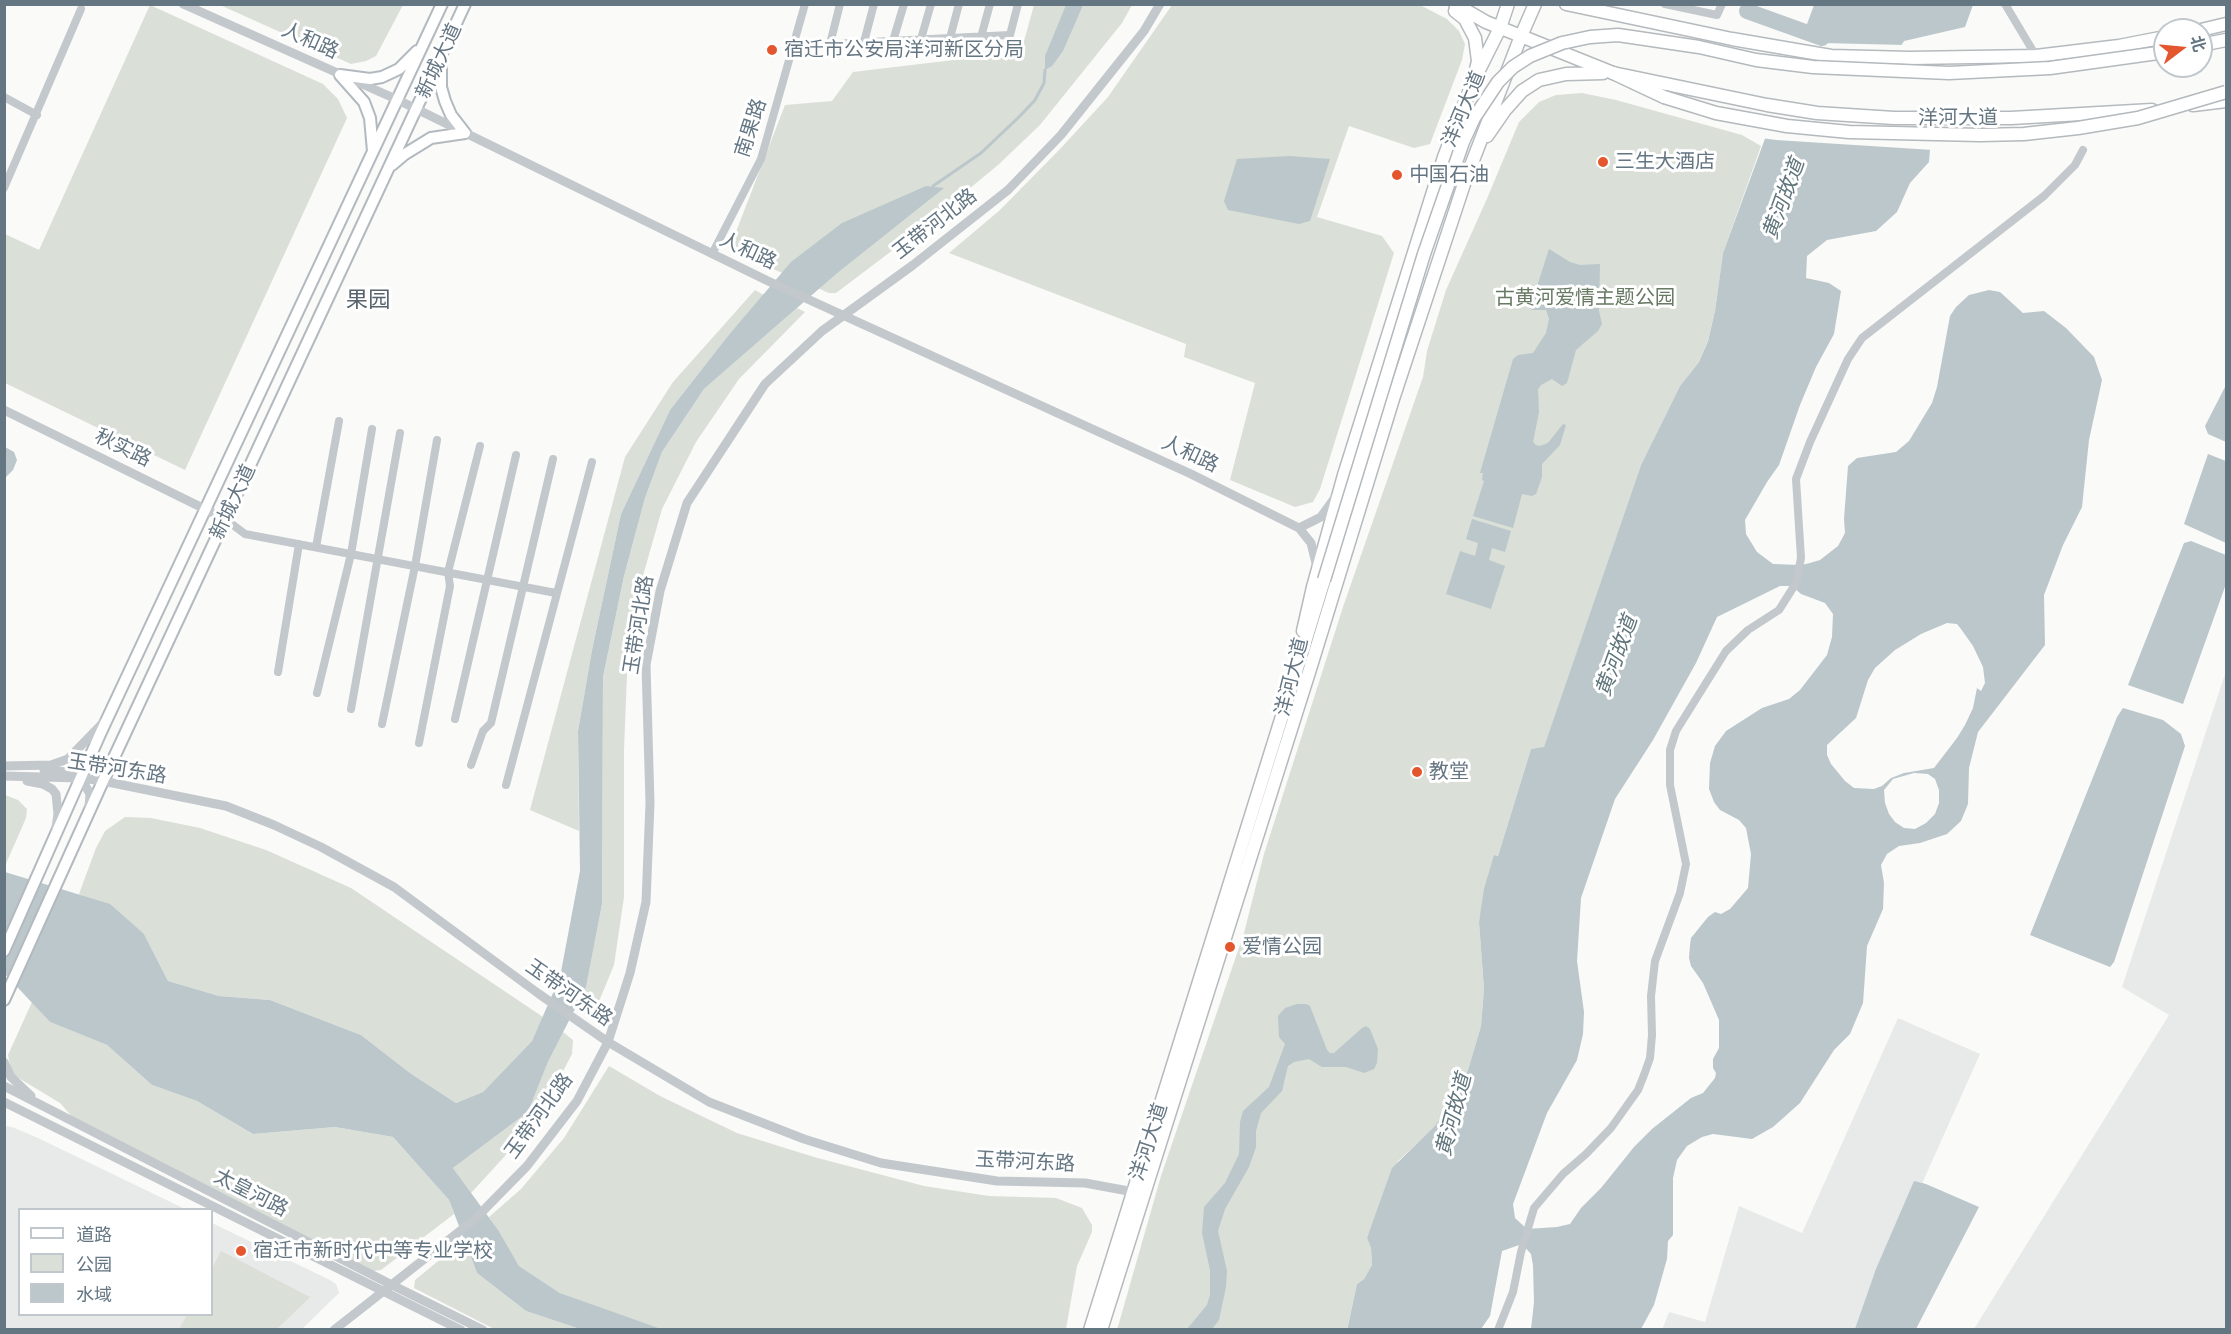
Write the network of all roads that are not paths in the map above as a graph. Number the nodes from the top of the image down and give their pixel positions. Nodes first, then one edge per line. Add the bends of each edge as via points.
1 (183, 4) edge
2 (442, 4) edge
3 (465, 4) edge
4 (805, 4) edge
5 (840, 4) edge
6 (874, 4) edge
7 (904, 4) edge
8 (931, 4) edge
9 (959, 4) edge
10 (990, 4) edge
11 (1018, 4) edge
12 (1160, 4) edge
13 (1448, 4) edge
14 (1455, 4) edge
15 (1508, 4) edge
16 (1535, 4) edge
17 (1566, 4) edge
18 (1665, 4) edge
19 (1722, 4) edge
20 (2005, 4) edge
21 (81, 9) dead end
22 (433, 25) junction
23 (1500, 28) junction
24 (452, 33) junction
25 (981, 36) junction
26 (1521, 36) junction
27 (950, 38) junction
28 (426, 39) junction
29 (921, 39) junction
30 (2153, 40) edge
31 (893, 41) junction
32 (864, 42) junction
33 (442, 54) junction
34 (2153, 54) edge
35 (2036, 56) junction
36 (1613, 74) junction
37 (340, 75) junction
38 (1473, 82) junction
39 (2226, 92) edge
40 (4, 97) edge
41 (398, 100) junction
42 (2226, 101) edge
43 (416, 110) junction
44 (37, 115) junction
45 (465, 133) junction
46 (2082, 150) dead end
47 (373, 153) junction
48 (1475, 154) junction
49 (366, 168) junction
50 (387, 172) junction
51 (4, 188) edge
52 (712, 254) junction
53 (844, 316) junction
54 (4, 410) edge
55 (339, 422) dead end
56 (372, 429) dead end
57 (400, 433) dead end
58 (436, 440) dead end
59 (480, 446) dead end
60 (516, 455) dead end
61 (553, 459) dead end
62 (592, 462) dead end
63 (1342, 483) junction
64 (206, 509) junction
65 (225, 519) junction
66 (1299, 528) junction
67 (299, 544) junction
68 (316, 547) junction
69 (351, 554) junction
70 (378, 559) junction
71 (415, 566) junction
72 (448, 572) junction
73 (1321, 576) junction
74 (487, 580) junction
75 (524, 587) junction
76 (556, 593) junction
77 (278, 672) dead end
78 (317, 693) dead end
79 (351, 709) dead end
80 (109, 717) junction
81 (455, 719) dead end
82 (382, 724) dead end
83 (419, 743) dead end
84 (471, 765) dead end
85 (9, 767) edge
86 (4, 777) edge
87 (81, 778) junction
88 (103, 781) junction
89 (506, 785) dead end
90 (88, 813) junction
91 (54, 837) junction
92 (4, 951) edge
93 (4, 1000) edge
94 (608, 1042) junction
95 (4, 1062) edge
96 (4, 1086) edge
97 (4, 1102) edge
98 (45, 1107) junction
99 (4, 1110) edge
100 (23, 1111) junction
101 (1134, 1192) junction
102 (390, 1284) junction
103 (382, 1291) junction
104 (334, 1329) edge
105 (461, 1329) edge
106 (483, 1329) edge
107 (1090, 1329) edge
108 (1101, 1329) edge
109 (1498, 1329) edge

1 - 37 street, 人和路
2 - 22 main road, 新城大道
3 - 24 main road, 新城大道
4 - 52 street, 南果路 via 760,159
5 - 32 street via 830,44
6 - 32 street
7 - 31 street
8 - 29 street
9 - 27 street
10 - 25 street
11 - 25 street via 1010,35
12 - 53 street, 玉带河北路 via 1144,31 1061,135 1008,189
13 - 38 main road via 1466,19 1475,38 1478,62
14 - 23 main road, 洋河大道
15 - 23 main road, 洋河大道
16 - 26 main road, 洋河大道
17 - 35 main road via 1832,56
18 - 19 street via 1717,15
20 - 35 street
21 - 44 street
22 - 24 main road
22 - 28 main road, 新城大道
23 - 26 main road, 洋河大道
23 - 38 main road, 洋河大道
24 - 33 main road, 新城大道
25 - 27 street
26 - 36 main road, 洋河大道
26 - 48 main road, 洋河大道
27 - 29 street
28 - 37 main road via 411,59 391,74 370,79
28 - 41 main road, 新城大道
29 - 31 street
30 - 35 main road
31 - 32 street
33 - 43 main road, 新城大道
33 - 45 main road via 441,87 445,102
34 - 73 main road, bridge via 2050,68 1949,73 1813,68 1618,35 1562,43 1530,56 1498,82 1463,142
36 - 39 main road, bridge via 1664,97 1716,113 1850,132 2024,134 2138,118
36 - 42 main road, 洋河大道 via 1807,111 1864,117 2011,118 2139,112
36 - 48 main road via 1566,74 1539,80 1504,110
37 - 41 street, 人和路
37 - 47 main road via 364,102 370,118
38 - 63 main road, 洋河大道 via 1443,157
40 - 44 street
41 - 43 street, 人和路
41 - 47 main road, 新城大道
43 - 45 street, 人和路
43 - 50 main road, 新城大道
44 - 51 street
45 - 50 main road via 431,138 405,154
45 - 52 street, 人和路
46 - 109 street via 2075,165 2044,196 1857,344 1796,478 1799,574 1779,610 1748,630 1726,651 1676,732 1670,750 1670,785 1686,864 1680,893 1655,961 1650,1058 1638,1090 1611,1128 1534,1208 1513,1292
47 - 49 main road, 新城大道
48 - 108 main road, 洋河大道 via 1393,399
49 - 50 main road
49 - 64 main road, 新城大道
50 - 65 main road, 新城大道
52 - 53 street, 人和路
53 - 66 street, 人和路 via 1191,474
53 - 94 street, 玉带河北路 via 765,384 687,504 660,591 646,665 650,803 646,902 630,974
54 - 64 street, 秋实路
55 - 68 street
56 - 69 street
57 - 70 street
58 - 71 street
59 - 72 street
60 - 74 street
61 - 75 street
62 - 76 street
63 - 66 street via 1325,514
63 - 73 main road, 洋河大道
64 - 65 street, 秋实路
64 - 80 main road, 新城大道
65 - 67 street via 245,534
65 - 88 main road, 新城大道
66 - 73 street via 1311,543
67 - 68 street
67 - 77 street
68 - 69 street
69 - 70 street
69 - 78 street
70 - 71 street
70 - 79 street
71 - 72 street
71 - 82 street
72 - 74 street
72 - 83 street via 450,586
73 - 101 main road, 洋河大道 via 1290,692
74 - 75 street
74 - 81 street
75 - 76 street
75 - 84 street via 491,723 483,731
76 - 89 street
80 - 85 street, 玉带河东路 via 68,759 51,765
80 - 87 main road, 新城大道
85 - 87 street via 67,772
86 - 87 street, 玉带河东路
86 - 91 street via 52,789 58,803
87 - 88 street, 玉带河东路
87 - 90 street via 90,794
87 - 91 main road, 新城大道
88 - 90 main road, 新城大道
88 - 94 street, 玉带河东路 via 226,806 321,847 394,887
90 - 93 main road, 新城大道
91 - 92 main road, 新城大道
94 - 101 street, 玉带河东路 via 709,1102 804,1139 881,1163 997,1181 1085,1183
94 - 102 street, 玉带河北路 via 577,1101 526,1166 474,1220
95 - 98 street via 11,1077
96 - 98 street, 太皇河路
97 - 100 street, 太皇河路
98 - 102 street, 太皇河路
99 - 100 street
100 - 103 street, 太皇河路
101 - 107 main road, 洋河大道
102 - 103 street, 玉带河北路
102 - 106 street, 太皇河路
103 - 104 street, 玉带河北路
103 - 105 street, 太皇河路

